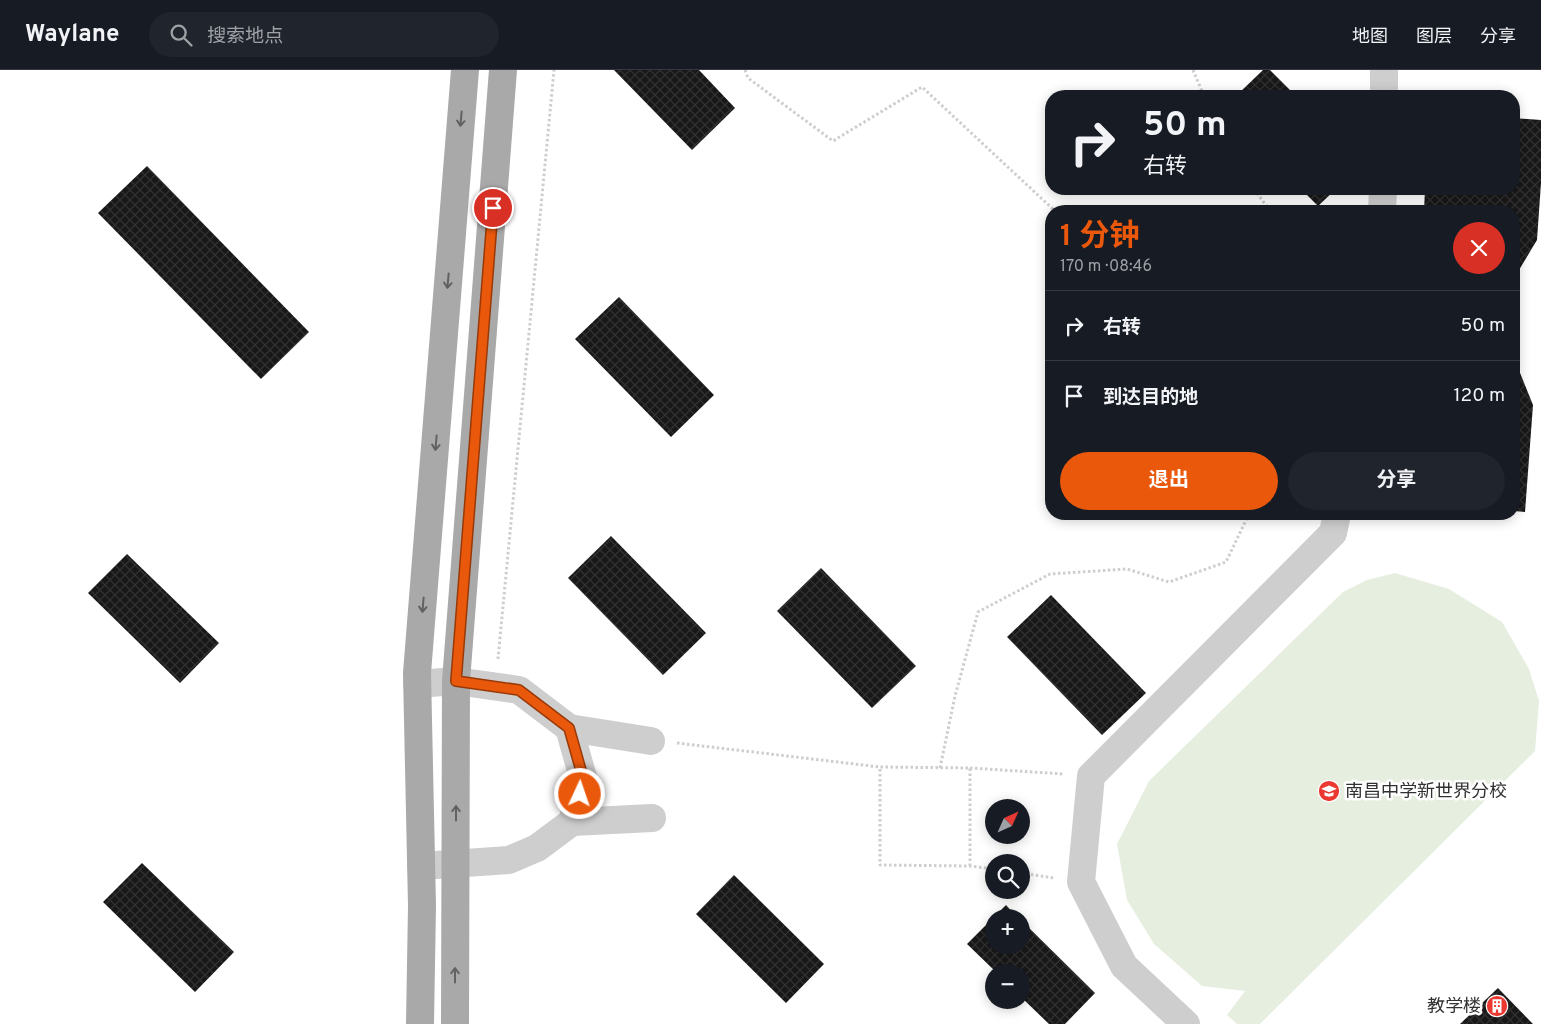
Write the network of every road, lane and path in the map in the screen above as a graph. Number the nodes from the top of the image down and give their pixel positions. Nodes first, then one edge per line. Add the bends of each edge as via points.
1 (465, 70) edge
2 (503, 70) edge
3 (554, 70) edge
4 (745, 70) edge
5 (1193, 70) edge
6 (1384, 70) edge
7 (1201, 90) edge
8 (1384, 90) edge
9 (1049, 205) edge
10 (1246, 520) edge
11 (1335, 520) edge
12 (456, 681) junction
13 (417, 684) junction
14 (496, 686) junction
15 (569, 728) junction
16 (651, 740) joint
17 (880, 767) junction
18 (940, 768) junction
19 (970, 768) junction
20 (1091, 776) junction
21 (652, 818) dead end
22 (572, 822) junction
23 (456, 863) junction
24 (421, 866) junction
25 (970, 866) junction
26 (985, 868) edge
27 (1030, 874) edge
28 (1082, 882) junction
29 (420, 1024) edge
30 (455, 1024) edge
31 (1186, 1024) edge

1 -> 13 main road
2 - 12 main road
3 - 14 path
4 - 9 path via 748,78 833,141 922,86
5 - 7 path
6 - 8 street
10 - 18 path via 1226,562 1169,582 1127,569 1050,574 978,612
11 - 20 street via 1333,533
12 - 13 street
12 - 14 street
23 -> 12 main road
13 - 24 main road
14 - 15 street via 519,690
15 - 16 street
15 - 22 street via 584,781
16 - 17 path
17 - 18 path
17 - 25 path via 880,865
18 - 19 path
19 - 20 path
19 - 25 path
20 - 28 street
21 - 22 street
22 - 23 street via 537,848 508,860
23 - 24 street
30 -> 23 main road
24 - 29 main road
25 - 26 path
27 - 28 path
28 - 31 street via 1124,966

